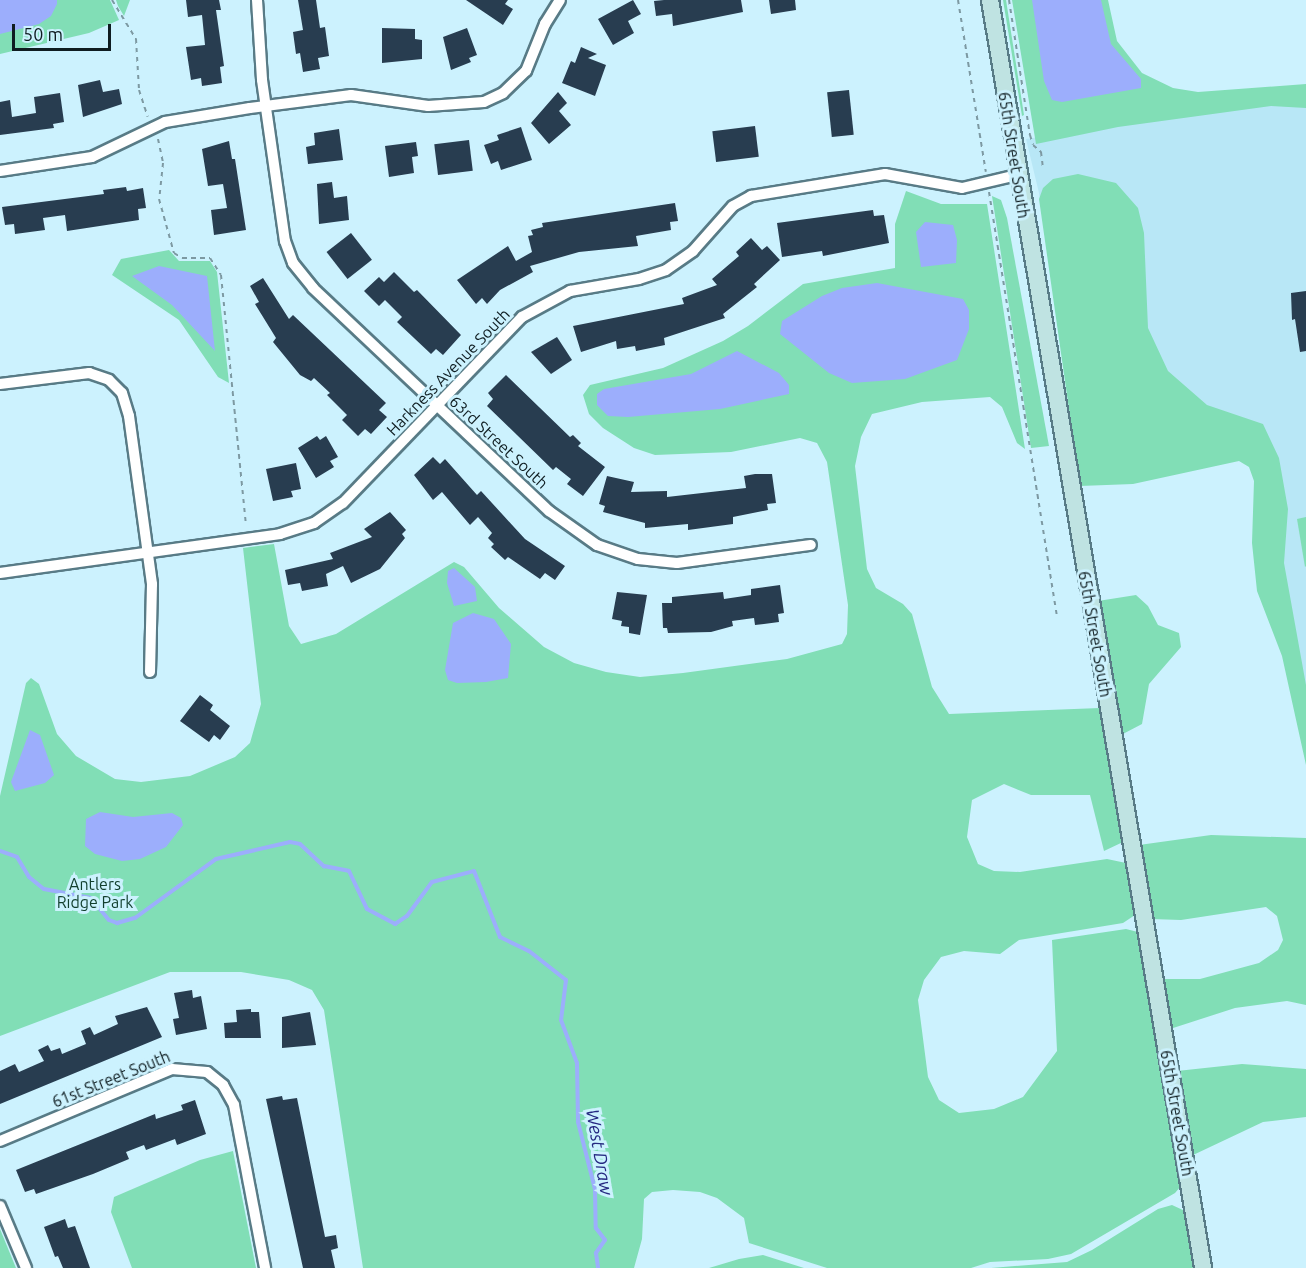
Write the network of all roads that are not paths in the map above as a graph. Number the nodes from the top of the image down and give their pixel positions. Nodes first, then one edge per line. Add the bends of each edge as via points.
1 (257, 0) edge
2 (560, 0) edge
3 (990, 0) edge
4 (265, 106) junction
5 (0, 171) edge
6 (1017, 175) junction
7 (0, 384) edge
8 (437, 404) junction
9 (811, 545) dead end
10 (148, 552) junction
11 (0, 573) edge
12 (150, 672) dead end
13 (0, 1141) edge
14 (0, 1206) edge
15 (26, 1268) edge
16 (266, 1268) edge
17 (1203, 1268) edge

1 - 4 street, 63rd Street South
2 - 4 street via 545,24 526,71 511,88 491,99 437,107 351,95
3 - 6 street, 65th Street South
4 - 5 street via 170,120 92,157
4 - 8 street, 63rd Street South via 285,241 293,263 313,288
6 - 8 street, Harkness Avenue South via 962,188 885,174 751,196 728,210 693,251 666,270 639,279 584,286 539,304 501,336
6 - 17 street, 65th Street South
7 - 10 street via 82,373 102,376 117,386 129,416
8 - 9 street, 63rd Street South via 564,524 617,553 677,563
8 - 10 street, Harkness Avenue South via 343,503 314,523 280,534
10 - 11 street, Harkness Avenue South
10 - 12 street via 154,613
13 - 16 street, 61st Street South via 172,1069 207,1072 224,1085 234,1105
14 - 15 street

